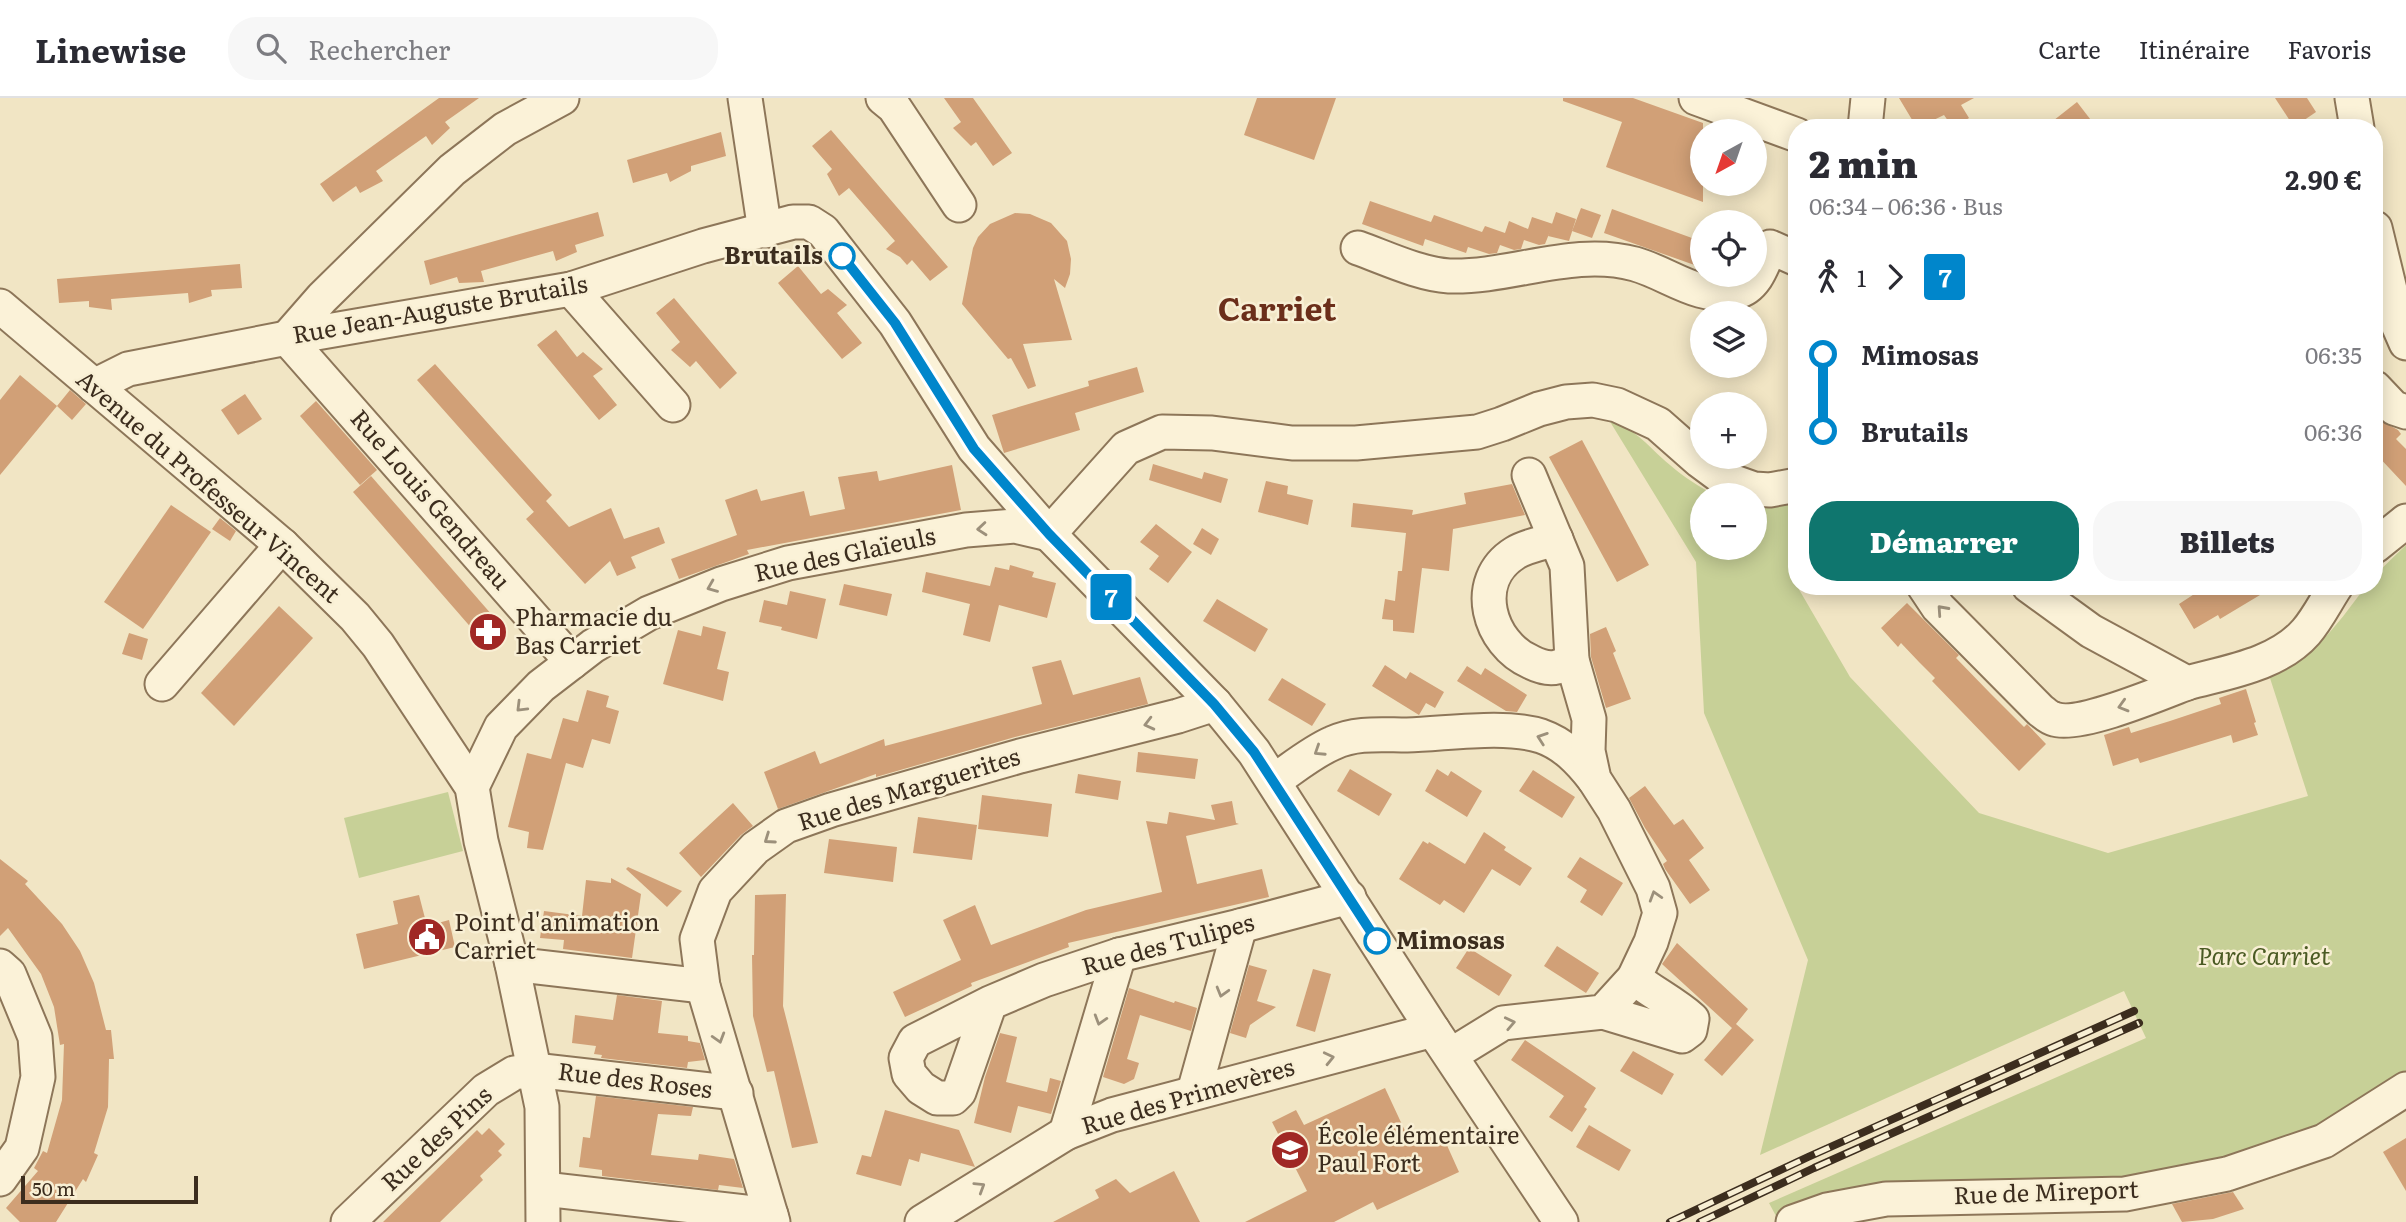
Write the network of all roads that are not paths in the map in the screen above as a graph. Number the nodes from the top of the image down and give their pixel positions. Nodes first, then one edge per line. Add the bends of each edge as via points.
1 (562, 98) edge
2 (746, 98) edge
3 (883, 98) edge
4 (1696, 98) edge
5 (1868, 98) edge
6 (2352, 98) edge
7 (1866, 119) edge
8 (2356, 119) edge
9 (1788, 132) edge
10 (959, 205) dead end
11 (765, 231) junction
12 (1358, 248) dead end
13 (1784, 253) edge
14 (2383, 261) edge
15 (571, 289) junction
16 (4, 316) edge
17 (287, 338) junction
18 (2406, 343) edge
19 (94, 386) junction
20 (2383, 396) edge
21 (673, 405) dead end
22 (2406, 412) edge
23 (1529, 475) dead end
24 (1788, 487) edge
25 (2406, 521) edge
26 (1049, 534) junction
27 (1556, 539) junction
28 (2383, 540) edge
29 (282, 545) junction
30 (1930, 595) edge
31 (2041, 595) edge
32 (2330, 595) edge
33 (1572, 660) junction
34 (572, 662) junction
35 (2187, 683) junction
36 (162, 684) dead end
37 (1214, 704) junction
38 (1594, 779) junction
39 (1274, 781) junction
40 (472, 787) junction
41 (1349, 897) junction
42 (1240, 926) junction
43 (1119, 955) junction
44 (512, 964) junction
45 (0, 967) edge
46 (1634, 978) junction
47 (703, 986) junction
48 (990, 1003) dead end
49 (1603, 1012) junction
50 (1442, 1042) junction
51 (534, 1070) junction
52 (2406, 1089) edge
53 (1194, 1092) junction
54 (736, 1093) junction
55 (1066, 1133) junction
56 (0, 1179) edge
57 (544, 1189) junction
58 (1893, 1210) edge
59 (772, 1218) edge
60 (348, 1222) edge
61 (543, 1222) edge
62 (922, 1222) edge
63 (1562, 1222) edge
64 (1793, 1222) edge

1 - 17 street via 505,129 452,170
2 - 11 street
3 - 10 street via 894,107
4 - 9 street
5 - 7 street
6 - 8 street
11 - 15 street, Rue Jean-Auguste Brutails
11 - 26 street, Rue Jean-Auguste Brutails via 809,222 823,231 895,323 974,449
12 - 13 street via 1449,276 1607,260 1635,264 1704,293 1739,292
14 - 18 street
15 - 17 street, Rue Jean-Auguste Brutails
15 - 21 street
16 - 19 street, Avenue du Professeur Vincent
17 - 19 street, Rue Jean-Auguste Brutails via 128,369
17 - 34 street, Rue Louis Gendreau
19 - 29 street, Avenue du Professeur Vincent
20 - 22 street
23 - 27 street
24 - 26 street via 1754,488 1723,478 1658,424 1617,405 1592,400 1539,409 1476,432 1356,443 1292,443 1162,432 1126,448
25 - 28 street
26 -> 34 street, Rue des Glaïeuls via 1015,526 966,530 788,563 649,613
26 - 37 street, Rue Jean-Auguste Brutails
27 - 33 street via 1569,579
27 - 33 street via 1515,553 1503,564 1492,580 1488,604 1497,634 1514,654 1540,666 1557,667
29 - 36 street
29 - 40 street, Avenue du Professeur Vincent via 378,645
35 -> 30 street via 2077,720 2055,720 2040,710
31 - 35 street via 2091,631
32 - 35 street via 2306,632 2284,652
33 - 38 street via 1589,719 1588,751
34 -> 40 street, Rue des Glaïeuls via 501,727
37 - 39 street, Rue Jean-Auguste Brutails
37 -> 47 street, Rue des Marguerites via 786,826 755,848 715,891 697,939
38 -> 39 street via 1566,748 1541,736 1482,732 1372,733 1333,742
46 -> 38 street via 1660,914 1653,888
39 - 41 street, Rue Jean-Auguste Brutails
40 - 44 street
41 - 42 street, Rue des Tulipes
41 - 50 street, Rue Jean-Auguste Brutails
42 - 43 street, Rue des Tulipes
42 -> 53 street
43 - 48 street, Rue des Tulipes
43 -> 55 street
44 - 47 street
44 - 51 street
45 - 56 street via 9,975 36,1037 38,1077 22,1148
46 - 49 street
46 - 49 street via 1692,1019 1690,1030 1682,1036
47 -> 54 street, Rue des Marguerites
50 -> 49 street, Rue des Primevères via 1503,1023
53 -> 50 street, Rue des Primevères
50 - 63 street, Rue Jean-Auguste Brutails
51 - 54 street, Rue des Roses
51 - 57 street via 542,1107
51 - 60 street, Rue des Pins via 514,1073 486,1090
52 - 58 street, Rue de Mireport via 2325,1141 2227,1174 2125,1194
53 - 55 street, Rue des Primevères
54 - 59 street, Rue des Marguerites
62 -> 55 street, Rue des Primevères
57 - 59 street
57 - 61 street
58 - 64 street, Rue de Mireport via 1827,1210

